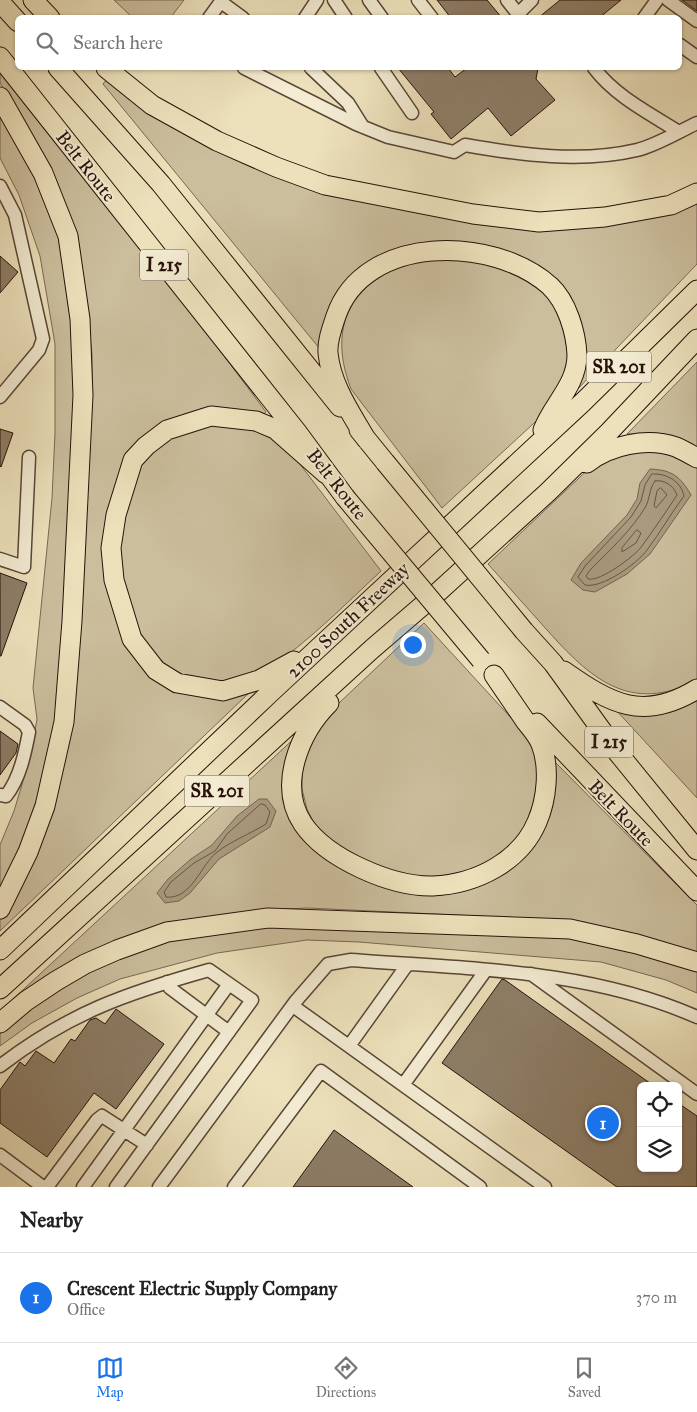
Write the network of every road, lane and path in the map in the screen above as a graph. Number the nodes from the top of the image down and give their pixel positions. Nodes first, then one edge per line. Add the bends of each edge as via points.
1 (33, 0) edge
2 (318, 0) edge
3 (334, 0) edge
4 (369, 0) edge
5 (418, 0) edge
6 (507, 0) edge
7 (532, 0) edge
8 (657, 0) edge
9 (668, 0) edge
10 (222, 1) edge
11 (0, 2) edge
12 (47, 15) edge
13 (211, 15) edge
14 (239, 15) edge
15 (307, 15) edge
16 (344, 15) edge
17 (380, 15) edge
18 (430, 15) edge
19 (646, 15) edge
20 (15, 19) edge
21 (697, 21) edge
22 (682, 46) edge
23 (0, 57) edge
24 (697, 57) edge
25 (60, 70) edge
26 (108, 70) edge
27 (248, 70) edge
28 (312, 70) edge
29 (382, 70) edge
30 (596, 70) edge
31 (0, 97) edge
32 (412, 113) dead end
33 (697, 123) edge
34 (364, 127) junction
35 (679, 132) junction
36 (0, 186) edge
37 (697, 193) edge
38 (697, 290) edge
39 (697, 339) edge
40 (0, 397) edge
41 (366, 439) junction
42 (539, 442) junction
43 (29, 458) dead end
44 (697, 458) edge
45 (326, 474) junction
46 (548, 492) junction
47 (0, 559) edge
48 (436, 594) junction
49 (322, 645) junction
50 (553, 663) junction
51 (494, 675) junction
52 (697, 689) edge
53 (0, 707) edge
54 (0, 795) edge
55 (697, 850) edge
56 (697, 891) edge
57 (0, 908) edge
58 (0, 950) edge
59 (697, 962) edge
60 (407, 964) junction
61 (486, 970) junction
62 (529, 973) junction
63 (167, 982) junction
64 (229, 984) junction
65 (0, 989) edge
66 (293, 1006) junction
67 (207, 1015) junction
68 (697, 1016) edge
69 (0, 1023) edge
70 (229, 1032) junction
71 (349, 1046) junction
72 (0, 1066) edge
73 (403, 1085) junction
74 (697, 1094) edge
75 (124, 1129) junction
76 (146, 1145) junction
77 (0, 1155) edge
78 (43, 1187) edge
79 (47, 1187) edge
80 (83, 1187) edge
81 (116, 1187) edge
82 (159, 1187) edge
83 (234, 1187) edge
84 (480, 1187) edge
85 (545, 1187) edge

1 - 12 highway
2 - 15 lane
3 - 16 lane
4 - 17 lane
5 - 18 lane
6 - 7 lane via 518,14
8 - 19 lane
9 - 21 lane
10 - 13 lane
10 - 14 lane
11 - 20 highway
22 - 24 lane
23 - 45 highway, Belt Route / I 215 via 297,432
25 - 41 highway, Belt Route / I 215 via 161,184
26 - 37 highway via 152,105 217,141 325,185 472,214 538,222 624,214 671,205
27 - 34 lane
28 - 34 lane via 348,103
29 - 32 lane
30 - 35 lane via 622,96
31 - 57 highway via 43,173 68,236 80,319 82,395 64,722 46,806 28,852
33 - 35 lane
34 - 35 lane via 388,138 454,152 465,145 517,154 598,156 639,150
36 - 40 lane via 17,224 43,339 39,350
38 - 42 highway, 2100 South Freeway / SR 201
39 - 46 highway, 2100 South Freeway / SR 201
41 - 42 highway via 340,392 328,352 331,329 340,303 356,281 381,265 405,255 436,251 472,253 503,260 531,272 551,287 561,302 573,326 577,355 566,392 548,419
41 - 50 highway, Belt Route / I 215, bridge
42 - 49 highway, 2100 South Freeway / SR 201
43 - 47 lane via 24,567
44 - 46 highway via 675,447 644,443 622,446 598,454
45 - 49 highway via 275,429 256,421 211,416 166,430 133,460 116,514 111,548 114,580 132,639 156,670 177,683 223,691 239,688
45 - 51 highway, Belt Route / I 215, bridge
46 - 48 highway, 2100 South Freeway / SR 201
48 - 51 highway via 317,715 300,743 293,793 303,824 325,846 353,865 404,882 432,886 454,883 477,877 499,866 532,835 542,810 546,767 541,743
48 - 65 highway, 2100 South Freeway / SR 201
49 - 58 highway, 2100 South Freeway / SR 201
50 - 52 highway via 601,694 630,706 647,708 683,698
50 - 55 highway, Belt Route / I 215 via 618,753
51 - 56 highway, Belt Route / I 215 via 606,798
53 - 54 lane via 29,732 17,776 6,796
59 - 69 highway via 570,929 268,918 166,932 117,950 56,981
60 - 61 lane
60 - 66 lane via 351,960 328,964
60 - 71 lane
61 - 62 lane
61 - 73 lane
62 - 68 lane via 622,990
62 - 74 lane
63 - 64 lane via 209,970
63 - 67 lane via 170,988
63 - 72 lane via 137,990 81,1014 47,1032
64 - 67 lane
64 - 70 lane via 252,1000
66 - 71 lane
66 - 82 lane
67 - 70 lane
67 - 75 lane
70 - 76 lane
71 - 73 lane
73 - 85 lane
75 - 76 lane
75 - 79 lane via 106,1116 100,1117
75 - 80 lane
76 - 81 lane
77 - 78 lane
83 - 84 lane via 321,1072

